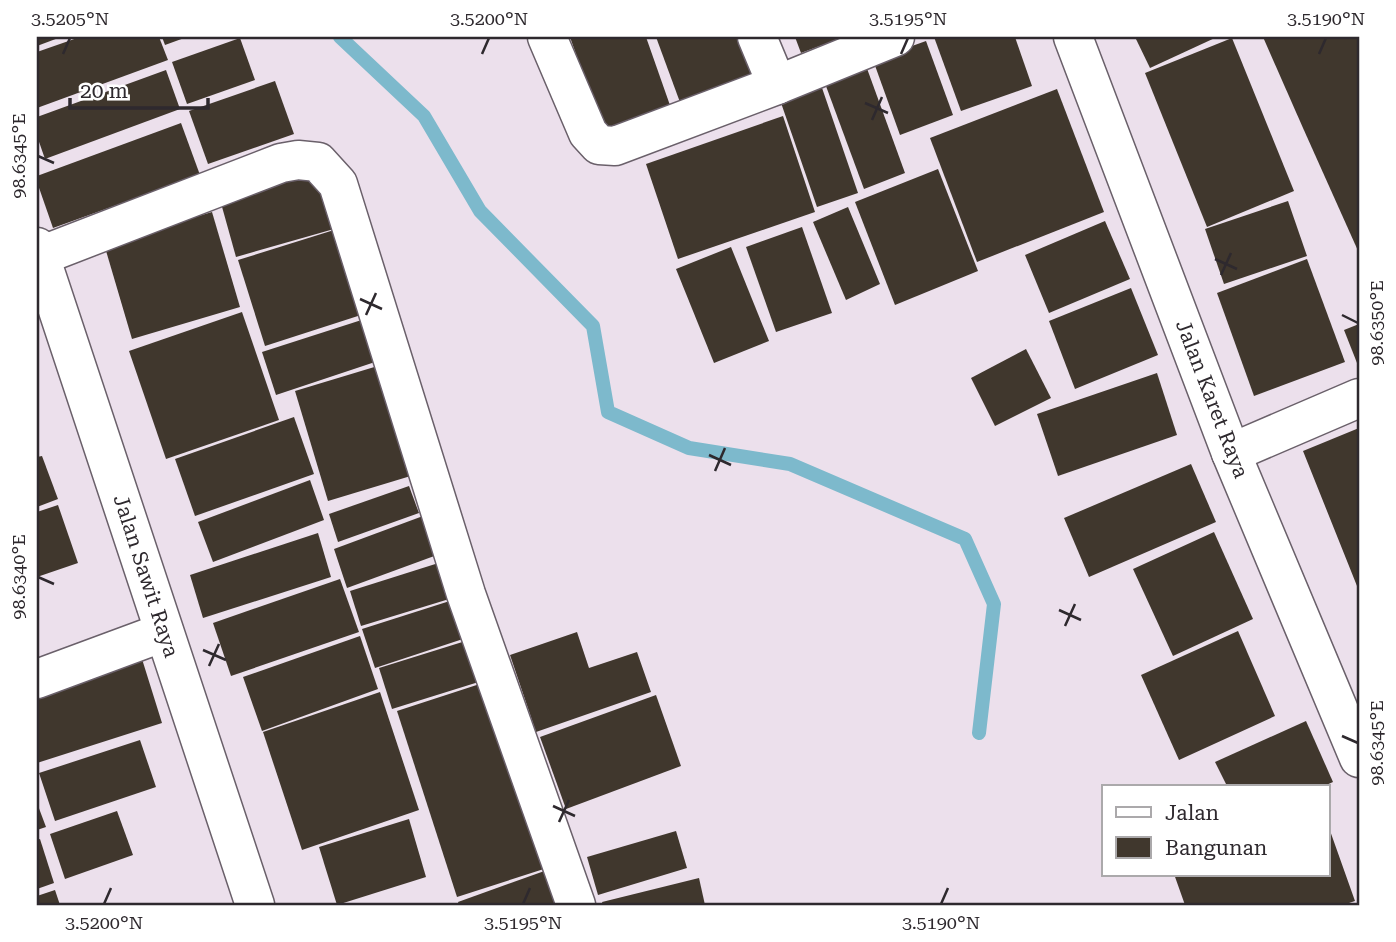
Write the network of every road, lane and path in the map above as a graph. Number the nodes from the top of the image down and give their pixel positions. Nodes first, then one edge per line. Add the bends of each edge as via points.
1 (547, 37) edge
2 (757, 37) edge
3 (895, 37) edge
4 (1073, 37) edge
5 (777, 85) junction
6 (38, 251) edge
7 (1359, 398) edge
8 (1231, 453) junction
9 (164, 632) junction
10 (37, 679) edge
11 (1359, 758) edge
12 (255, 905) edge
13 (576, 905) edge

1 - 5 street via 588,133 599,145 615,146
2 - 5 street
3 - 5 street
4 - 8 street, Jalan Karet Raya
6 - 9 street, Jalan Sawit Raya
6 - 13 street via 281,163 318,162 338,184 466,594
7 - 8 street
8 - 11 street, Jalan Karet Raya
9 - 10 street
9 - 12 street, Jalan Sawit Raya

